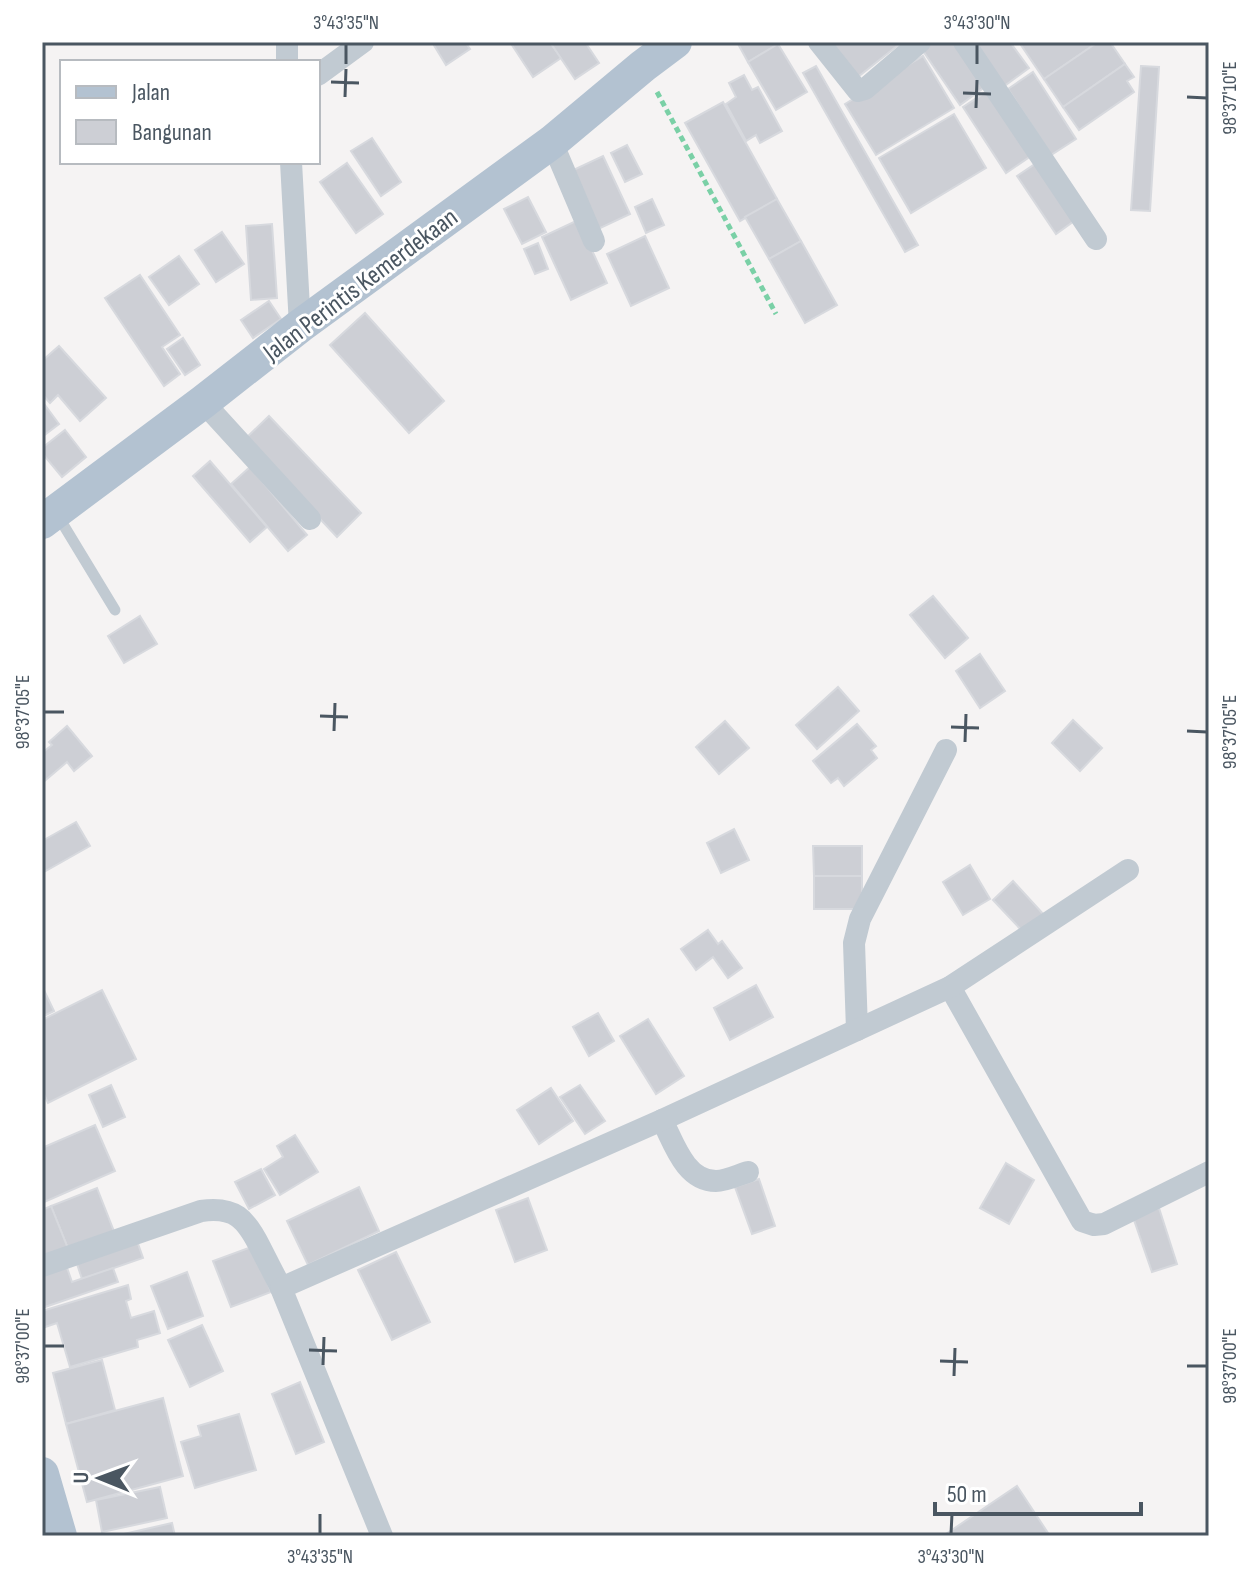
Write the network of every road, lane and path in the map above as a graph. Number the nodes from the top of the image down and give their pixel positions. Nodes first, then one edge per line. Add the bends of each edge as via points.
1 (363, 42) edge
2 (675, 42) edge
3 (819, 42) edge
4 (920, 42) edge
5 (964, 42) edge
6 (643, 66) junction
7 (320, 74) edge
8 (552, 142) junction
9 (291, 164) edge
10 (1096, 239) dead end
11 (594, 241) dead end
12 (776, 314) dead end
13 (300, 326) junction
14 (203, 402) junction
15 (49, 517) edge
16 (310, 519) dead end
17 (115, 610) dead end
18 (946, 750) dead end
19 (1128, 870) dead end
20 (944, 989) junction
21 (862, 1027) junction
22 (662, 1120) junction
23 (748, 1172) dead end
24 (1209, 1172) edge
25 (42, 1266) edge
26 (281, 1288) junction
27 (42, 1474) edge
28 (60, 1536) edge
29 (382, 1536) edge

1 - 7 street
2 - 6 main road, Jalan Perintis Kemerdekaan
3 - 4 street via 858,91
5 - 10 street
6 - 8 main road, Jalan Perintis Kemerdekaan
6 - 12 path
8 - 11 street
8 - 13 main road, Jalan Perintis Kemerdekaan
9 - 13 street
13 - 14 main road, Jalan Perintis Kemerdekaan
14 - 15 main road, Jalan Perintis Kemerdekaan
14 - 16 street
15 - 17 lane
18 - 21 street via 860,919 854,943
19 - 20 street
20 - 21 street
20 - 24 street via 1082,1221 1104,1224
21 - 22 street
22 - 23 street via 684,1164 696,1175 717,1181
22 - 26 street
25 - 26 street via 215,1209 235,1215 250,1228
26 - 29 street
27 - 28 main road

